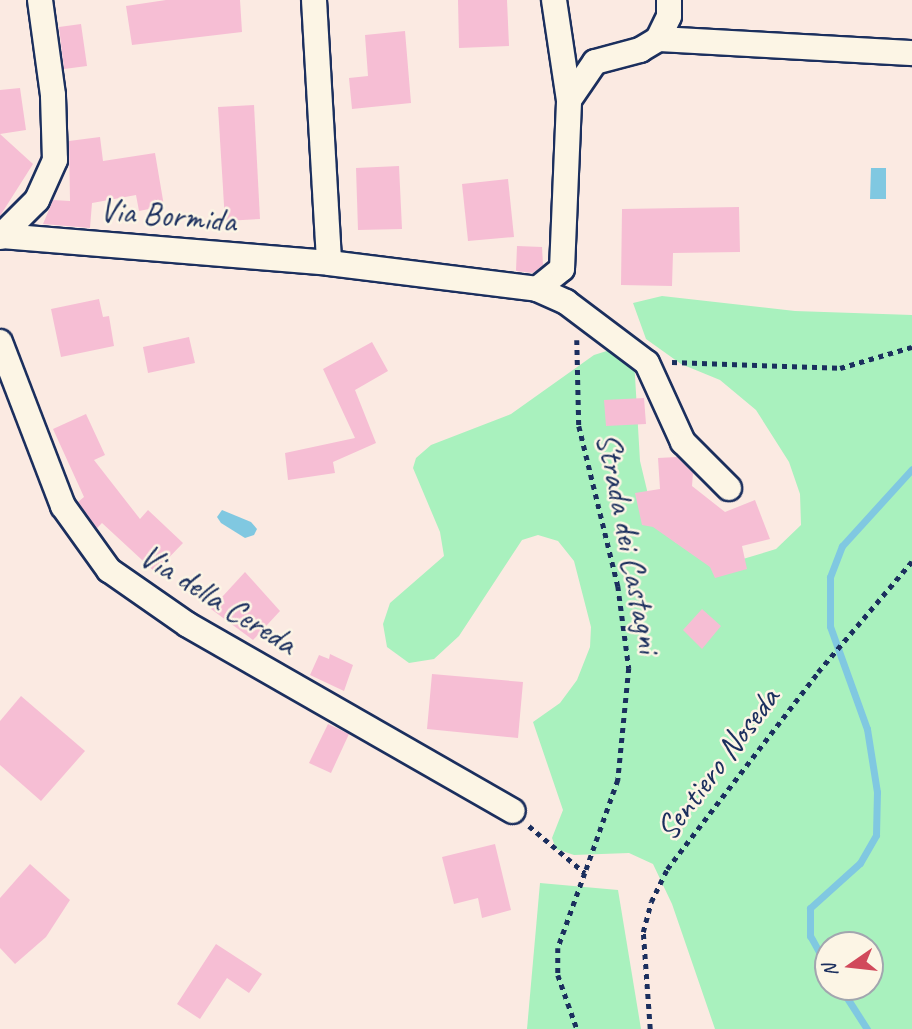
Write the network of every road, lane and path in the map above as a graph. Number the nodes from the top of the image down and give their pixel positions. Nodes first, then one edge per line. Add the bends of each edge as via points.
1 (40, 0) edge
2 (314, 0) edge
3 (554, 0) edge
4 (668, 0) edge
5 (658, 39) junction
6 (912, 53) edge
7 (569, 100) junction
8 (1, 236) edge
9 (329, 262) junction
10 (537, 289) junction
11 (566, 302) junction
12 (0, 342) edge
13 (912, 347) edge
14 (647, 363) junction
15 (729, 488) dead end
16 (912, 561) edge
17 (513, 811) joint
18 (585, 873) junction
19 (577, 1029) edge
20 (650, 1029) edge

1 - 8 street via 53,94 55,160 37,200
2 - 9 street
3 - 7 street
4 - 5 street via 669,16
5 - 6 street
5 - 7 street via 640,50 595,62
7 - 10 street via 562,269
8 - 9 street, Via Bormida
9 - 10 street, Via Bormida
10 - 11 street, Via Bormida
11 - 14 street, Via Bormida
11 - 18 path, Strada dei Castagni via 578,342 579,426 618,586 629,668 618,780
12 - 17 street, Via della Cereda via 63,506 109,570 188,625
13 - 14 path via 840,368 702,360
14 - 15 street via 683,442
16 - 20 path, Sentiero Noseda via 818,672 667,869 643,932
17 - 18 path
18 - 19 path, Strada dei Castagni via 558,948 558,975

